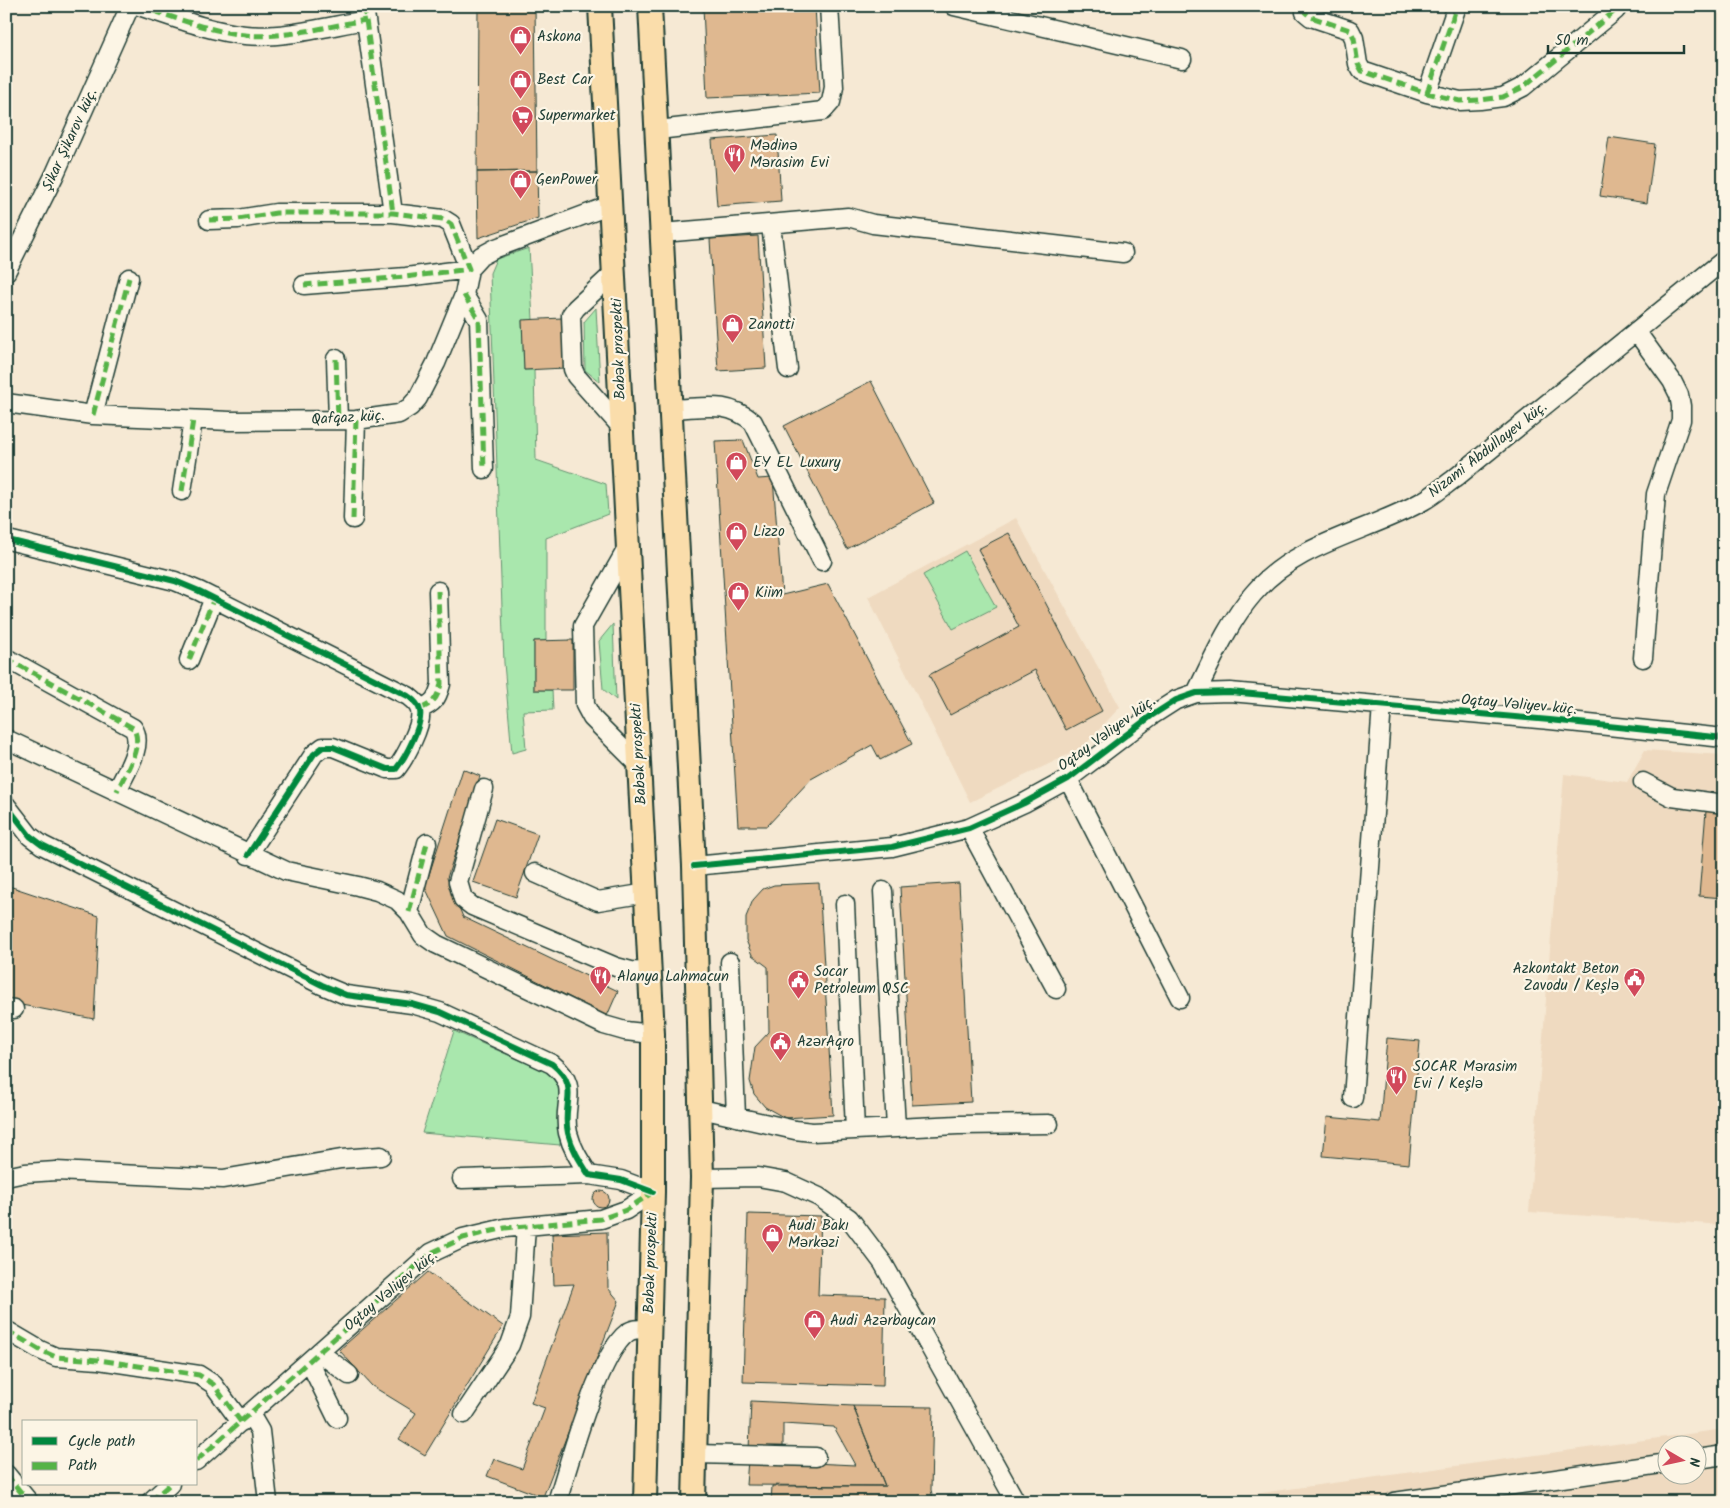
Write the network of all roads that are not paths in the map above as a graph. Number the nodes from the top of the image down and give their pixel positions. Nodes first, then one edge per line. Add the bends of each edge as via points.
1 (130, 6) edge
2 (139, 6) edge
3 (600, 6) edge
4 (650, 6) edge
5 (829, 6) edge
6 (954, 6) edge
7 (1306, 6) edge
8 (1457, 6) edge
9 (1616, 10) dead end
10 (365, 13) edge
11 (1182, 59) dead end
12 (1427, 93) junction
13 (658, 130) junction
14 (611, 205) junction
15 (393, 213) junction
16 (210, 220) dead end
17 (771, 225) junction
18 (662, 233) junction
19 (1123, 253) dead end
20 (1724, 260) edge
21 (469, 269) junction
22 (6, 272) edge
23 (616, 272) junction
24 (129, 278) dead end
25 (304, 285) dead end
26 (464, 295) junction
27 (1636, 331) junction
28 (336, 359) dead end
29 (788, 369) dead end
30 (6, 403) edge
31 (671, 409) junction
32 (93, 415) junction
33 (193, 420) junction
34 (338, 420) junction
35 (356, 420) junction
36 (622, 428) junction
37 (484, 469) dead end
38 (182, 491) dead end
39 (353, 519) dead end
40 (12, 541) dead end
41 (628, 547) junction
42 (822, 562) dead end
43 (438, 591) dead end
44 (214, 598) junction
45 (6, 658) edge
46 (1643, 658) dead end
47 (189, 660) dead end
48 (1196, 693) junction
49 (1382, 705) junction
50 (420, 709) junction
51 (1724, 738) edge
52 (6, 739) edge
53 (640, 766) junction
54 (1068, 779) junction
55 (1643, 782) dead end
56 (484, 789) dead end
57 (117, 791) junction
58 (1724, 804) edge
59 (6, 805) edge
60 (968, 828) junction
61 (427, 843) dead end
62 (248, 854) junction
63 (694, 866) junction
64 (536, 874) dead end
65 (883, 891) dead end
66 (647, 894) junction
67 (844, 904) dead end
68 (409, 912) junction
69 (730, 962) dead end
70 (650, 972) junction
71 (1056, 989) dead end
72 (1180, 998) dead end
73 (653, 1034) junction
74 (1352, 1098) dead end
75 (701, 1109) junction
76 (736, 1117) junction
77 (1049, 1124) dead end
78 (896, 1128) junction
79 (855, 1130) junction
80 (381, 1156) dead end
81 (589, 1175) junction
82 (6, 1177) edge
83 (702, 1178) junction
84 (462, 1179) dead end
85 (653, 1192) junction
86 (526, 1226) junction
87 (649, 1329) junction
88 (6, 1330) edge
89 (314, 1357) junction
90 (349, 1375) dead end
91 (696, 1406) junction
92 (464, 1414) dead end
93 (246, 1418) junction
94 (337, 1418) dead end
95 (695, 1454) junction
96 (1724, 1455) edge
97 (816, 1457) dead end
98 (1708, 1457) edge
99 (198, 1459) edge
100 (1658, 1464) edge
101 (6, 1474) edge
102 (168, 1486) edge
103 (29, 1502) edge
104 (150, 1502) edge
105 (268, 1502) edge
106 (556, 1502) edge
107 (645, 1502) edge
108 (656, 1502) edge
109 (683, 1502) edge
110 (694, 1502) edge
111 (1016, 1502) edge
112 (1394, 1502) edge

1 - 22 street, Şikar Şikarov küç. via 58,167
2 - 10 street via 212,29 269,36
3 - 14 main road, Babək prospekti
4 - 13 main road
5 - 13 street via 834,87 831,102 823,111
6 - 11 street
7 - 12 street via 1305,12 1311,17 1350,30 1362,71
8 - 12 street
9 - 12 street via 1523,87 1503,97 1460,101
10 - 15 street
13 - 18 main road
14 - 21 street via 496,248 481,256
14 - 23 main road, Babək prospekti
15 - 16 street via 276,213
15 - 21 street via 443,218 451,224
17 - 18 street
17 - 19 street via 848,217 873,224
17 - 29 street
18 - 31 main road
20 - 27 street, Nizami Abdullayev küç.
21 - 25 street
21 - 26 street, Qafqaz küç.
23 - 36 main road, Babək prospekti
23 - 36 street via 571,315 573,368 576,376
24 - 32 street
26 - 35 street, Qafqaz küç. via 436,363 414,403 399,414
26 - 37 street via 479,320
27 - 46 street via 1672,381 1682,406 1681,420 1656,494
27 - 48 street, Nizami Abdullayev küç. via 1454,479 1422,501 1290,561 1254,592 1238,613
28 - 34 street
30 - 32 street, Qafqaz küç.
31 - 42 street via 725,407 739,411 753,422
31 - 63 main road
32 - 33 street, Qafqaz küç.
33 - 34 street, Qafqaz küç.
33 - 38 street
34 - 35 street, Qafqaz küç.
35 - 39 street
36 - 41 main road, Babək prospekti
40 - 44 street via 174,581
41 - 53 main road, Babək prospekti
41 - 53 street via 583,626 585,705 592,718
43 - 50 street via 441,684 438,698
44 - 47 street
44 - 50 street via 408,696
45 - 57 street via 133,728 138,734 137,745
48 - 49 street, Oqtay Vəliyev küç. via 1230,692
48 - 54 street, Oqtay Vəliyev küç. via 1176,700 1151,716
49 - 51 street, Oqtay Vəliyev küç.
49 - 74 street
50 - 62 street via 421,719 404,759 396,769 387,769 333,747 323,747 314,754
52 - 57 street
53 - 66 main road, Babək prospekti
54 - 60 street, Oqtay Vəliyev küç.
54 - 72 street
55 - 58 street via 1672,797
56 - 70 street via 458,882 463,899 472,906 616,967
57 - 62 street
59 - 81 street via 30,836 42,844 322,985 346,995 412,1004 440,1012 552,1064 563,1073 569,1087 568,1131 576,1156
60 - 63 street, Oqtay Vəliyev küç. via 892,847
60 - 71 street
61 - 68 street
62 - 68 street via 286,871 377,891 397,900
63 - 75 main road
64 - 66 street via 598,901
65 - 78 street
66 - 70 main road, Babək prospekti
67 - 79 street
68 - 73 street via 423,935 436,944 604,1025
69 - 76 street
70 - 73 main road, Babək prospekti
73 - 85 main road, Babək prospekti
75 - 76 street
75 - 83 main road
76 - 79 street via 812,1132
77 - 78 street
78 - 79 street
80 - 82 street via 341,1159 223,1179 56,1171
81 - 84 street
81 - 85 street via 621,1180
83 - 91 main road
83 - 111 street via 758,1177 786,1182 819,1197 849,1218 883,1263
85 - 86 street, Oqtay Vəliyev küç. via 626,1210 601,1219
85 - 87 main road, Babək prospekti
86 - 89 street, Oqtay Vəliyev küç. via 463,1238 431,1253
86 - 92 street via 520,1317 510,1344
87 - 106 street via 626,1333 603,1365
87 - 107 main road, Babək prospekti
87 - 108 main road via 658,1422
88 - 93 street via 56,1357 200,1375
89 - 90 street
89 - 93 street, Oqtay Vəliyev küç.
89 - 94 street
91 - 95 main road
91 - 109 main road via 686,1439
93 - 99 street, Oqtay Vəliyev küç.
93 - 105 street via 260,1431
95 - 97 street
95 - 110 main road
96 - 98 street
100 - 112 street
101 - 103 street
102 - 104 street

